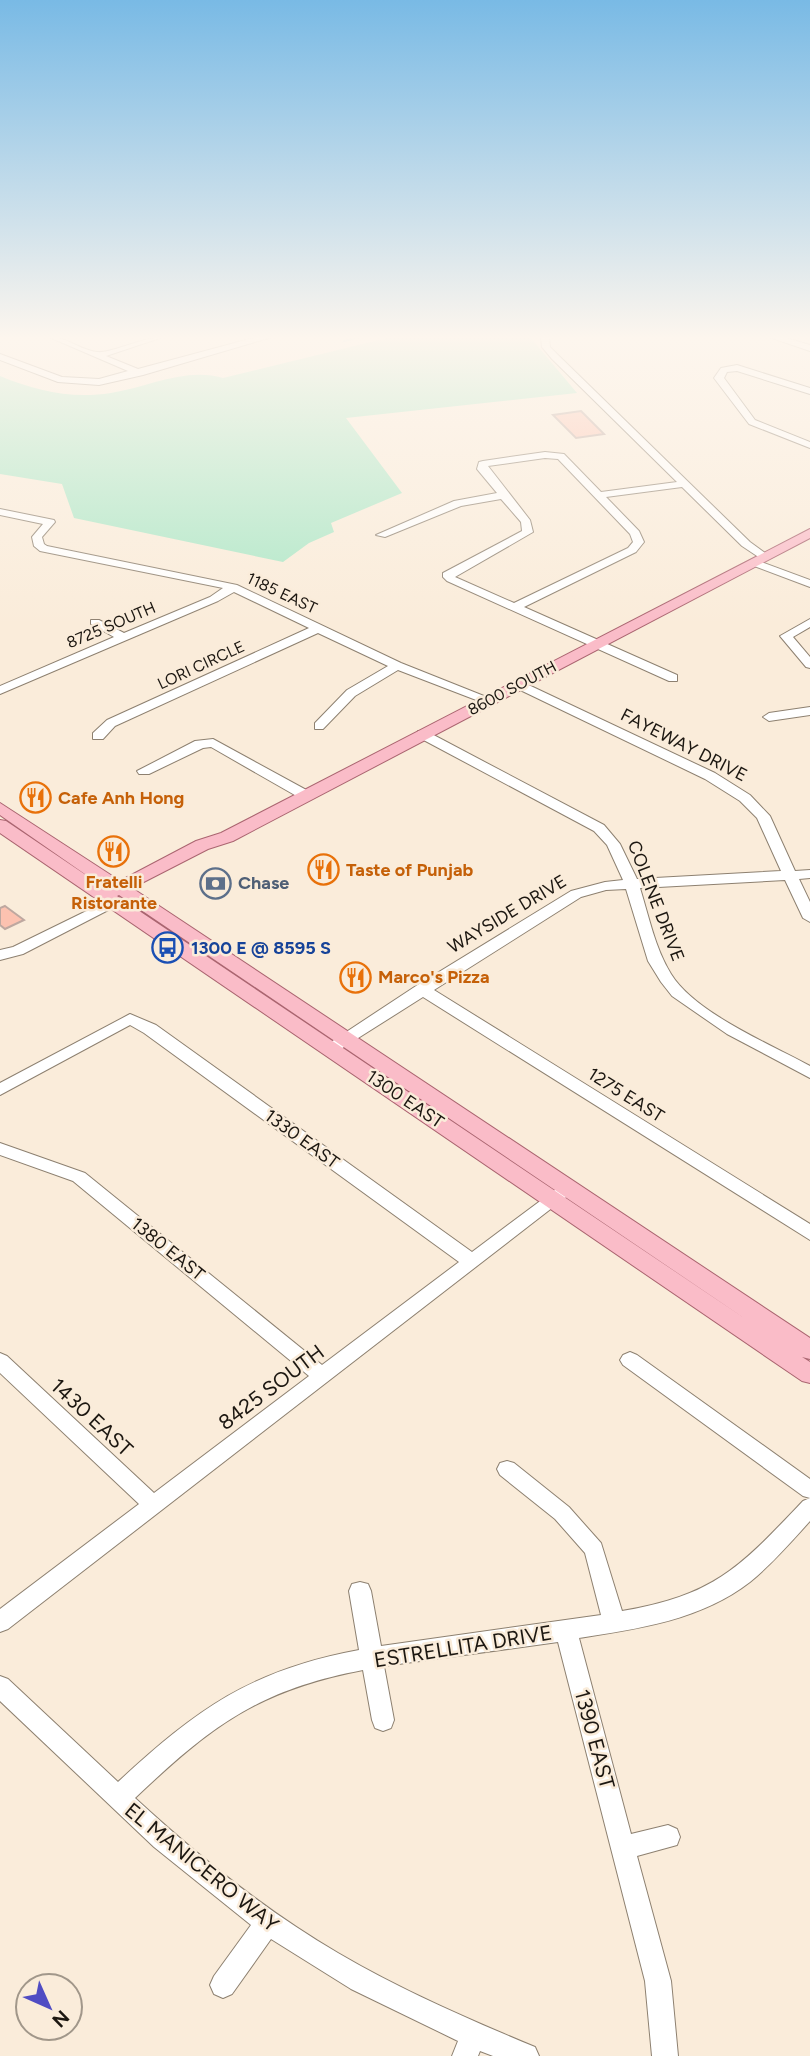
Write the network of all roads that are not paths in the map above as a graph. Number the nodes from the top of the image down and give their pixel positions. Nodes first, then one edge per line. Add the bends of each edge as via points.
1 (633, 433) edge
2 (775, 433) edge
3 (810, 445) edge
4 (685, 484) junction
5 (504, 495) junction
6 (599, 495) junction
7 (0, 512) edge
8 (810, 533) edge
9 (381, 536) dead end
10 (758, 559) junction
11 (810, 584) edge
12 (233, 587) junction
13 (515, 607) junction
14 (95, 622) dead end
15 (810, 622) edge
16 (320, 628) junction
17 (123, 637) junction
18 (596, 644) junction
19 (810, 664) edge
20 (397, 666) junction
21 (673, 678) dead end
22 (518, 684) junction
23 (0, 690) edge
24 (488, 700) junction
25 (810, 711) edge
26 (769, 717) dead end
27 (319, 726) dead end
28 (422, 734) junction
29 (98, 736) dead end
30 (144, 771) dead end
31 (305, 795) junction
32 (0, 808) edge
33 (0, 825) edge
34 (810, 874) edge
35 (790, 875) junction
36 (631, 884) junction
37 (115, 895) junction
38 (810, 918) edge
39 (0, 954) edge
40 (421, 989) junction
41 (337, 1043) junction
42 (810, 1073) edge
43 (0, 1090) edge
44 (0, 1149) edge
45 (561, 1194) junction
46 (810, 1233) edge
47 (472, 1262) junction
48 (810, 1350) edge
49 (630, 1360) dead end
50 (0, 1361) edge
51 (810, 1374) edge
52 (322, 1376) junction
53 (507, 1469) dead end
54 (810, 1490) edge
55 (153, 1506) junction
56 (810, 1507) edge
57 (360, 1591) dead end
58 (0, 1622) edge
59 (614, 1622) junction
60 (566, 1631) junction
61 (373, 1660) junction
62 (0, 1686) edge
63 (383, 1720) dead end
64 (118, 1798) junction
65 (668, 1837) dead end
66 (623, 1848) junction
67 (268, 1922) junction
68 (223, 1985) dead end
69 (469, 2045) edge
70 (526, 2056) edge
71 (665, 2056) edge

1 - 4 street
2 - 3 street
4 - 6 street
4 - 10 street
5 - 6 street via 482,469 484,464 545,455 561,456
5 - 9 street via 458,503
5 - 13 street via 526,522 528,532 447,575
6 - 13 street via 638,537 637,546
7 - 12 street, 1185 EAST via 50,522 37,537 39,546 51,552
8 - 10 main road, 8600 SOUTH
10 - 11 street
10 - 18 main road, 8600 SOUTH
12 - 16 street, 1185 EAST
12 - 17 street, 8725 SOUTH
13 - 18 street
14 - 17 street
15 - 19 street via 786,636
16 - 20 street, 1185 EAST
16 - 29 street, LORI CIRCLE via 111,723
17 - 23 street, 8725 SOUTH
18 - 21 street
18 - 22 main road, 8600 SOUTH
20 - 24 street, 1185 EAST
20 - 27 street via 351,693
22 - 24 main road, 8600 SOUTH
22 - 35 street, FAYEWAY DRIVE via 734,790 763,816
24 - 28 main road, 8600 SOUTH
25 - 26 street
28 - 31 main road, 8600 SOUTH
28 - 36 street, COLENE DRIVE via 590,822 620,850
30 - 31 street via 200,744 213,743
31 - 37 main road, 8600 SOUTH via 213,844 211,852
32 - 37 main road, 1300 EAST
33 - 37 main road, 1300 EAST
34 - 35 street, WAYSIDE DRIVE
35 - 36 street, WAYSIDE DRIVE
35 - 38 street, FAYEWAY DRIVE
36 - 40 street, WAYSIDE DRIVE via 570,897
36 - 42 street, COLENE DRIVE via 661,970 677,991
37 - 39 street, 8600 SOUTH via 18,951
37 - 41 main road, 1300 EAST
40 - 41 street, WAYSIDE DRIVE
40 - 46 street, 1275 EAST
41 - 45 main road, 1300 EAST
43 - 47 street, 1330 EAST via 130,1019
44 - 52 street, 1380 EAST via 79,1177
45 - 47 street, 8425 SOUTH
45 - 48 main road, 1300 EAST
45 - 51 main road, 1300 EAST
47 - 52 street, 8425 SOUTH
49 - 54 street
50 - 55 street, 1430 EAST
52 - 55 street, 8425 SOUTH
53 - 59 street via 562,1513 594,1549
55 - 58 street, 8425 SOUTH
56 - 59 street, ESTRELLITA DRIVE via 730,1585 670,1613
57 - 61 street
59 - 60 street, ESTRELLITA DRIVE
60 - 61 street, ESTRELLITA DRIVE
60 - 66 street, 1390 EAST
61 - 63 street
61 - 64 street, ESTRELLITA DRIVE via 310,1672 237,1702 203,1723
62 - 64 street, EL MANICERO WAY
64 - 67 street, EL MANICERO WAY via 174,1849
65 - 66 street
66 - 71 street, 1390 EAST via 658,1981
67 - 68 street
67 - 69 street, EL MANICERO WAY
69 - 70 street, EL MANICERO WAY

